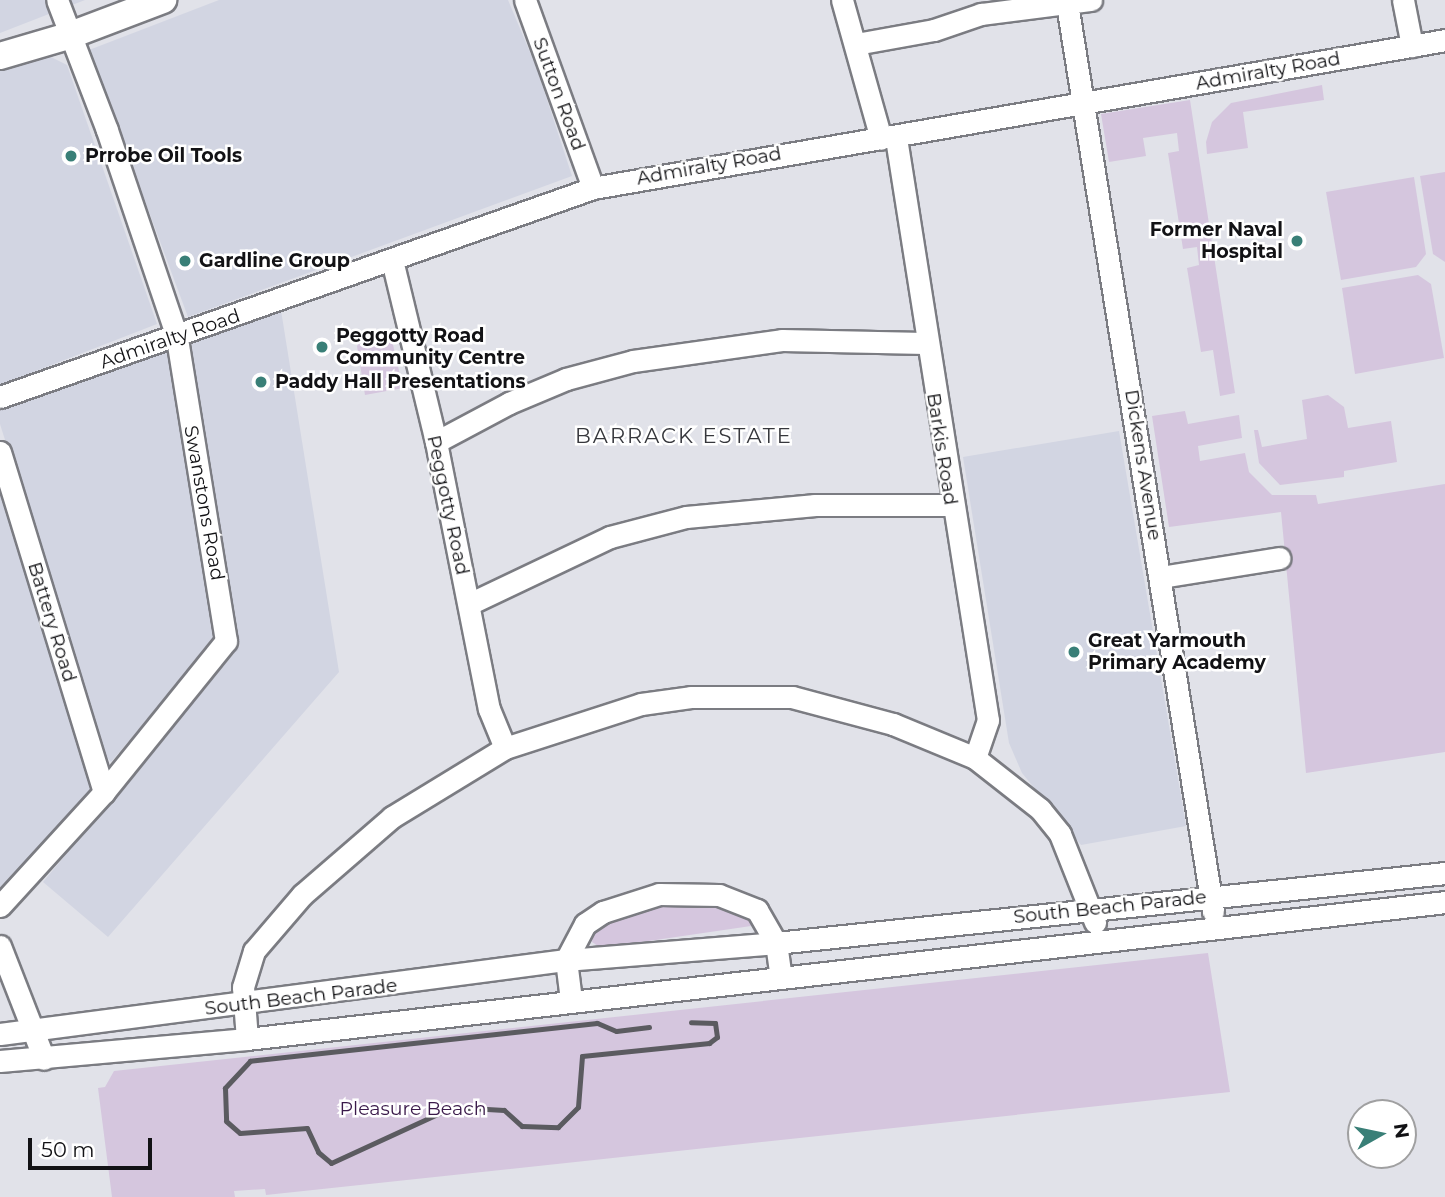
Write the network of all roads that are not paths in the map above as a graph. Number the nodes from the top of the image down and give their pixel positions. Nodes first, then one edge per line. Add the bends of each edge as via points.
1 (57, 0) edge
2 (163, 0) edge
3 (525, 0) edge
4 (842, 0) edge
5 (1091, 0) edge
6 (1403, 0) edge
7 (1068, 4) junction
8 (68, 36) junction
9 (1445, 40) edge
10 (856, 44) junction
11 (1412, 46) junction
12 (0, 56) edge
13 (1085, 104) junction
14 (888, 138) junction
15 (593, 188) junction
16 (392, 260) junction
17 (177, 337) junction
18 (925, 343) junction
19 (0, 397) edge
20 (436, 442) junction
21 (0, 452) edge
22 (951, 505) junction
23 (1279, 558) dead end
24 (1161, 577) junction
25 (469, 604) junction
26 (505, 748) junction
27 (975, 758) junction
28 (104, 792) junction
29 (1445, 873) edge
30 (1211, 896) junction
31 (1445, 902) edge
32 (0, 906) edge
33 (1093, 910) junction
34 (1214, 927) junction
35 (1097, 942) junction
36 (776, 943) junction
37 (0, 946) edge
38 (566, 960) junction
39 (780, 978) junction
40 (571, 1000) junction
41 (242, 1005) junction
42 (35, 1028) junction
43 (0, 1034) edge
44 (247, 1039) junction
45 (44, 1059) junction
46 (0, 1061) edge

1 - 8 street, Swanstons Road
2 - 8 main road
3 - 15 street, Sutton Road
4 - 10 street, Barkis Road
5 - 7 street
6 - 11 street
7 - 10 street via 981,14 934,30
7 - 13 street, Dickens Avenue
8 - 12 main road
8 - 17 street, Swanstons Road via 107,130
9 - 11 street, Admiralty Road
10 - 14 street, Barkis Road
11 - 13 street, Admiralty Road
13 - 14 street, Admiralty Road
13 - 24 street, Dickens Avenue
14 - 15 street, Admiralty Road
14 - 18 street, Barkis Road
15 - 16 street, Admiralty Road
16 - 17 street, Admiralty Road
16 - 20 street, Peggotty Road
17 - 19 street, Admiralty Road
17 - 28 street, Swanstons Road via 226,640
18 - 20 street via 782,340 633,361 520,398
18 - 22 street, Barkis Road
20 - 25 street, Peggotty Road
21 - 28 street, Battery Road
22 - 25 street via 815,505 686,517 610,537
22 - 27 street, Barkis Road via 988,720
23 - 24 street
24 - 30 street, Dickens Avenue
25 - 26 street, Peggotty Road via 489,709
26 - 27 street via 641,704 741,694 792,697 846,710
26 - 41 street via 392,817 302,895 254,951
27 - 33 street via 1040,808 1060,834
28 - 32 street, Swanstons Road
29 - 30 street, South Beach Parade
30 - 33 street, South Beach Parade
30 - 34 street, Dickens Avenue
31 - 34 street, South Beach Parade
33 - 35 street
33 - 36 street, South Beach Parade
34 - 35 street, South Beach Parade
35 - 39 street, South Beach Parade
36 - 38 street, South Beach Parade
36 - 38 street via 763,918 744,902 683,892 603,912 585,924
36 - 39 street
37 - 42 street
38 - 40 street
38 - 41 street, South Beach Parade
39 - 40 street, South Beach Parade
40 - 44 street, South Beach Parade
41 - 42 street, South Beach Parade
41 - 44 street
42 - 43 street, South Beach Parade
42 - 45 street
44 - 45 street, South Beach Parade
45 - 46 street, South Beach Parade

